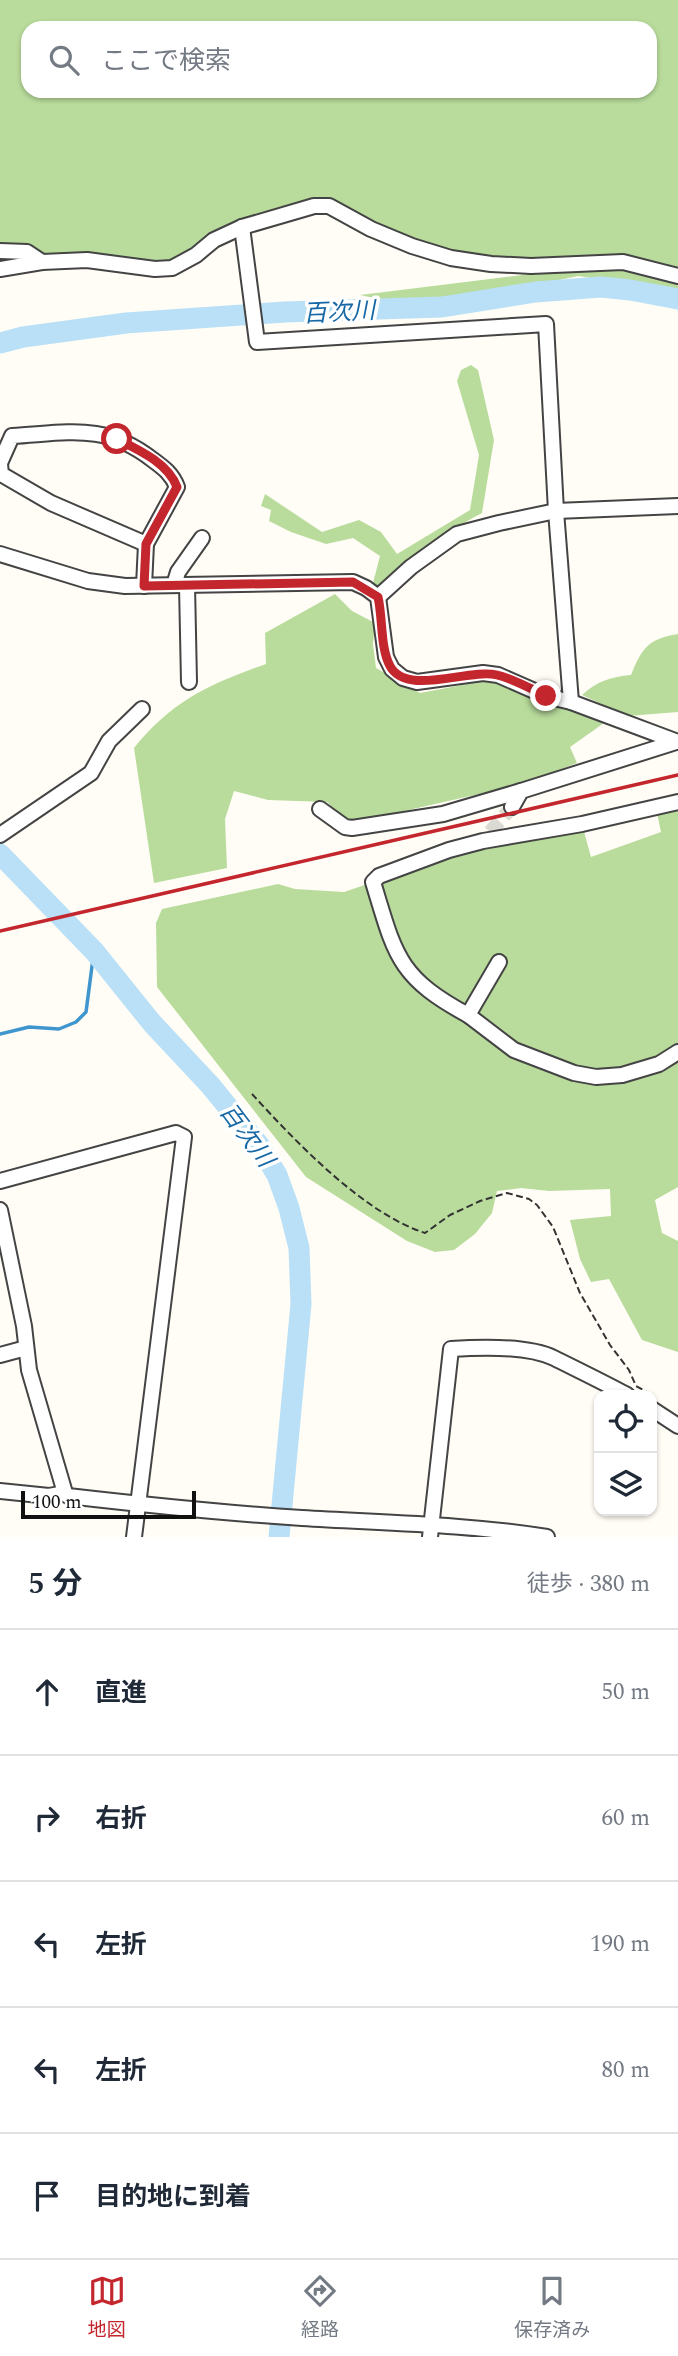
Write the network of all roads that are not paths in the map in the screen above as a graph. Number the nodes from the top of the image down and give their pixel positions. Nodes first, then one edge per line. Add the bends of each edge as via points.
1 (242, 227) junction
2 (0, 251) edge
3 (42, 262) junction
4 (0, 269) edge
5 (678, 276) edge
6 (0, 464) edge
7 (678, 506) edge
8 (556, 511) junction
9 (202, 538) dead end
10 (146, 544) junction
11 (0, 554) edge
12 (180, 585) junction
13 (144, 586) junction
14 (378, 597) junction
15 (189, 682) dead end
16 (571, 702) junction
17 (142, 709) dead end
18 (677, 742) edge
19 (521, 792) junction
20 (678, 802) edge
21 (512, 807) tunnel mouth
22 (320, 808) dead end
23 (1, 834) edge
24 (499, 962) dead end
25 (468, 1015) junction
26 (678, 1052) edge
27 (0, 1181) edge
28 (0, 1210) edge
29 (26, 1348) junction
30 (0, 1355) edge
31 (617, 1390) edge
32 (657, 1407) edge
33 (678, 1426) edge
34 (0, 1490) edge
35 (65, 1493) junction
36 (138, 1504) junction
37 (430, 1531) edge
38 (134, 1537) edge
39 (547, 1537) edge

1 - 3 street via 172,268 88,260
1 - 5 street via 314,206 329,206 371,229 451,258 531,266 623,262
1 - 8 street via 257,342 545,324
2 - 3 street via 27,252
3 - 4 street
6 - 10 street via 1,474 51,503
6 - 10 street via 12,436 87,431 143,452 173,475 177,487
7 - 8 street
8 - 14 street via 457,534
8 - 16 street
9 - 12 street via 178,572
10 - 13 street
11 - 13 street via 88,581
12 - 13 street
12 - 14 street via 353,582
12 - 15 street
14 - 16 street via 386,657 403,678 417,682 498,675
16 - 18 street
17 - 23 street via 109,741 91,774
18 - 19 street
19 - 21 street
19 - 22 street via 443,814 352,828
20 - 25 street via 582,824 486,837 373,882 392,943 415,981
24 - 25 street
25 - 26 street via 514,1050 596,1077 659,1064
27 - 36 street via 176,1133 184,1137
28 - 29 street
29 - 30 street
29 - 35 street
31 - 37 street via 554,1358 527,1351 451,1349
32 - 33 street
34 - 35 street via 50,1496
35 - 36 street
36 - 37 street
36 - 38 street
37 - 39 street

